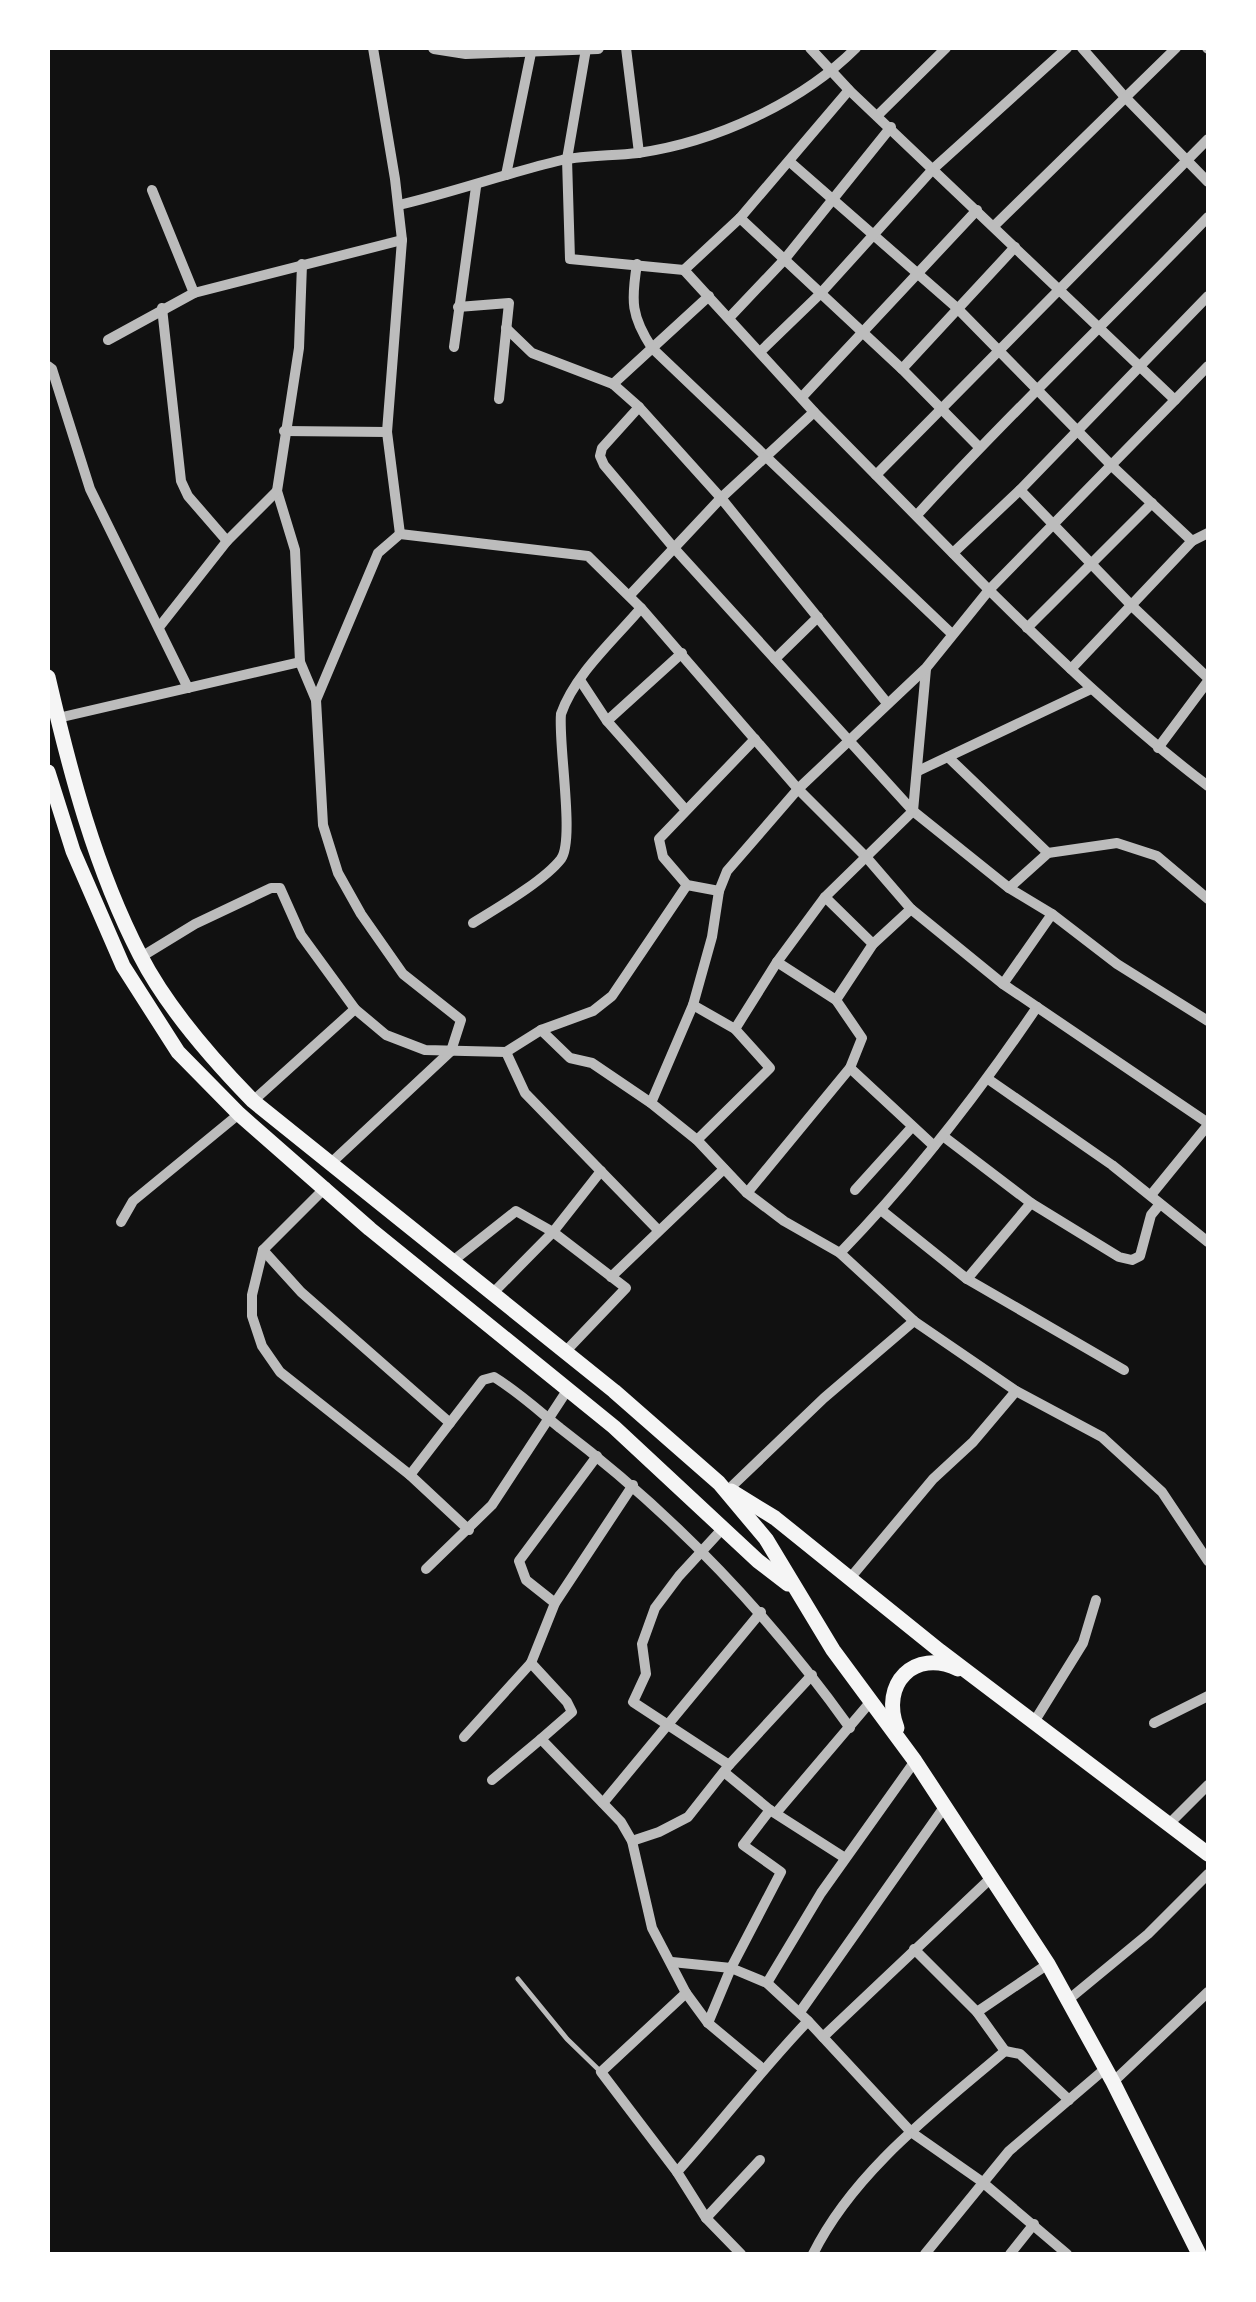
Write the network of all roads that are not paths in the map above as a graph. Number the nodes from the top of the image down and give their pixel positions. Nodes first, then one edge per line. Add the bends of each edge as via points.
1 (373, 48) edge
2 (434, 48) edge
3 (532, 48) edge
4 (598, 48) edge
5 (626, 48) edge
6 (810, 48) edge
7 (856, 48) edge
8 (946, 48) edge
9 (1067, 48) edge
10 (1082, 48) edge
11 (1176, 48) edge
12 (586, 49) edge
13 (832, 71) junction
14 (850, 90) junction
15 (1124, 96) junction
16 (878, 115) junction
17 (891, 127) junction
18 (1208, 139) edge
19 (640, 152) junction
20 (567, 159) junction
21 (1187, 160) junction
22 (790, 162) junction
23 (934, 169) junction
24 (506, 175) junction
25 (1208, 182) edge
26 (476, 186) junction
27 (152, 190) dead end
28 (833, 201) junction
29 (399, 205) junction
30 (977, 210) junction
31 (1208, 217) edge
32 (740, 218) junction
33 (994, 226) junction
34 (873, 236) junction
35 (402, 240) junction
36 (1016, 246) junction
37 (784, 260) junction
38 (302, 264) junction
39 (637, 264) junction
40 (684, 270) junction
41 (920, 274) junction
42 (1060, 290) junction
43 (194, 294) junction
44 (820, 294) junction
45 (709, 296) junction
46 (1208, 296) edge
47 (458, 307) junction
48 (162, 308) junction
49 (957, 308) junction
50 (728, 318) junction
51 (506, 328) junction
52 (1100, 330) junction
53 (860, 332) junction
54 (108, 340) dead end
55 (454, 347) dead end
56 (652, 348) junction
57 (1002, 351) junction
58 (760, 352) junction
59 (48, 366) edge
60 (1208, 366) edge
61 (1139, 367) junction
62 (902, 369) junction
63 (613, 384) junction
64 (1036, 389) junction
65 (802, 397) junction
66 (499, 399) dead end
67 (1175, 400) junction
68 (941, 406) junction
69 (638, 407) junction
70 (814, 412) junction
71 (1076, 430) junction
72 (284, 431) junction
73 (388, 432) junction
74 (979, 447) junction
75 (766, 458) junction
76 (1112, 466) junction
77 (876, 475) junction
78 (1020, 490) junction
79 (277, 491) junction
80 (721, 498) junction
81 (1152, 504) junction
82 (917, 515) junction
83 (1054, 523) junction
84 (1208, 533) edge
85 (400, 534) junction
86 (226, 541) junction
87 (1192, 541) junction
88 (674, 548) junction
89 (953, 553) junction
90 (1093, 564) junction
91 (989, 590) junction
92 (630, 595) junction
93 (1132, 606) junction
94 (641, 608) junction
95 (818, 618) junction
96 (160, 626) junction
97 (1027, 628) junction
98 (952, 634) junction
99 (682, 654) junction
100 (775, 658) junction
101 (300, 662) junction
102 (926, 668) junction
103 (1071, 669) junction
104 (48, 677) edge
105 (1208, 679) edge
106 (580, 680) junction
107 (188, 688) junction
108 (1092, 690) junction
109 (316, 700) junction
110 (887, 704) junction
111 (58, 718) junction
112 (607, 721) junction
113 (754, 738) junction
114 (851, 742) junction
115 (1158, 748) junction
116 (948, 756) junction
117 (918, 771) junction
118 (48, 772) edge
119 (1208, 786) edge
120 (798, 789) junction
121 (685, 809) junction
122 (913, 811) junction
123 (1048, 853) junction
124 (867, 858) junction
125 (686, 885) junction
126 (1009, 888) junction
127 (718, 892) junction
128 (825, 898) junction
129 (1208, 898) edge
130 (911, 909) junction
131 (1052, 914) junction
132 (473, 923) dead end
133 (872, 944) junction
134 (141, 957) junction
135 (777, 962) junction
136 (1003, 984) junction
137 (836, 1000) junction
138 (693, 1005) junction
139 (1037, 1006) junction
140 (355, 1009) junction
141 (1208, 1021) edge
142 (735, 1029) junction
143 (541, 1030) junction
144 (451, 1050) junction
145 (506, 1052) junction
146 (850, 1068) junction
147 (988, 1079) junction
148 (253, 1101) junction
149 (651, 1103) junction
150 (240, 1114) junction
151 (1208, 1124) edge
152 (912, 1128) junction
153 (943, 1136) junction
154 (697, 1140) junction
155 (934, 1146) junction
156 (331, 1163) junction
157 (724, 1169) junction
158 (602, 1171) junction
159 (326, 1187) junction
160 (855, 1190) dead end
161 (747, 1193) junction
162 (1151, 1195) junction
163 (1031, 1203) junction
164 (1160, 1204) junction
165 (881, 1210) junction
166 (121, 1222) dead end
167 (658, 1230) junction
168 (553, 1232) junction
169 (1208, 1242) edge
170 (262, 1250) junction
171 (840, 1252) junction
172 (454, 1260) junction
173 (611, 1276) junction
174 (967, 1279) junction
175 (494, 1294) junction
176 (914, 1322) junction
177 (565, 1352) junction
178 (1124, 1370) dead end
179 (568, 1389) junction
180 (1016, 1391) junction
181 (548, 1418) junction
182 (450, 1423) junction
183 (597, 1456) junction
184 (410, 1475) junction
185 (633, 1485) junction
186 (724, 1486) junction
187 (724, 1527) junction
188 (469, 1530) junction
189 (702, 1552) junction
190 (1208, 1561) edge
191 (426, 1569) dead end
192 (851, 1576) junction
193 (796, 1590) junction
194 (1096, 1600) dead end
195 (554, 1603) junction
196 (761, 1612) junction
197 (530, 1663) junction
198 (812, 1674) junction
199 (980, 1680) junction
200 (1208, 1696) edge
201 (872, 1700) junction
202 (666, 1722) junction
203 (1034, 1722) junction
204 (1154, 1723) dead end
205 (850, 1728) junction
206 (464, 1736) dead end
207 (541, 1739) junction
208 (911, 1755) junction
209 (726, 1768) junction
210 (492, 1780) dead end
211 (1208, 1785) edge
212 (603, 1802) junction
213 (945, 1806) junction
214 (773, 1811) junction
215 (1170, 1822) junction
216 (632, 1841) junction
217 (1208, 1854) edge
218 (845, 1858) junction
219 (1208, 1874) edge
220 (991, 1878) junction
221 (914, 1949) junction
222 (672, 1962) junction
223 (1048, 1964) junction
224 (730, 1968) junction
225 (518, 1979) dead end
226 (766, 1983) junction
227 (1208, 1992) edge
228 (686, 1993) junction
229 (1068, 2000) junction
230 (977, 2012) junction
231 (804, 2016) junction
232 (708, 2023) junction
233 (822, 2037) junction
234 (1005, 2050) junction
235 (763, 2069) junction
236 (601, 2072) junction
237 (1110, 2075) junction
238 (1069, 2100) junction
239 (911, 2132) junction
240 (760, 2160) dead end
241 (677, 2172) junction
242 (981, 2181) junction
243 (706, 2218) junction
244 (1034, 2224) junction
245 (741, 2254) edge
246 (813, 2254) edge
247 (925, 2254) edge
248 (1010, 2254) edge
249 (1067, 2254) edge
250 (1199, 2254) edge

1 - 29 street
2 - 3 street
3 - 12 street
3 - 24 street
4 - 12 street
5 - 19 street
6 - 13 street
7 - 13 street
8 - 16 street
9 - 23 street
10 - 15 street
11 - 15 street
12 - 20 street
13 - 14 street
13 - 19 street via 736,125
14 - 16 street
14 - 22 street
15 - 21 street
15 - 33 street
16 - 17 street
17 - 23 street
17 - 28 street
18 - 21 street
19 - 20 street
20 - 24 street
20 - 39 street via 570,259
21 - 25 street
21 - 42 street
22 - 28 street
22 - 32 street
23 - 30 street
23 - 34 street
24 - 26 street
26 - 29 street
26 - 47 street
27 - 43 street
28 - 34 street
28 - 37 street
29 - 35 street
30 - 33 street
30 - 41 street
31 - 52 street
32 - 37 street
32 - 40 street
33 - 36 street
34 - 41 street
34 - 44 street
35 - 38 street
35 - 73 street
36 - 42 street
36 - 49 street
37 - 44 street
37 - 50 street
38 - 43 street
38 - 72 street via 299,348
39 - 40 street
39 - 56 street via 634,310
40 - 45 street
41 - 49 street
41 - 53 street
42 - 52 street
42 - 57 street
43 - 48 street
44 - 53 street
44 - 58 street
45 - 50 street
45 - 56 street
46 - 61 street
47 - 51 street via 509,303
47 - 55 street
48 - 54 street
48 - 86 street via 181,482
49 - 57 street
49 - 62 street
50 - 58 street
51 - 63 street via 532,353
51 - 66 street
52 - 61 street
52 - 64 street
53 - 62 street
53 - 65 street
56 - 63 street
56 - 75 street
57 - 64 street
57 - 68 street
58 - 65 street
59 - 96 street via 90,489
60 - 67 street
61 - 67 street
61 - 71 street
62 - 68 street
63 - 69 street
64 - 71 street
64 - 74 street
65 - 70 street
67 - 76 street
68 - 74 street
68 - 77 street
69 - 80 street
69 - 88 street via 600,456
70 - 75 street
70 - 77 street
71 - 76 street
71 - 78 street
72 - 73 street
72 - 79 street
73 - 85 street
74 - 82 street
75 - 80 street
75 - 98 street
76 - 81 street
76 - 83 street
77 - 82 street
78 - 83 street
78 - 89 street
79 - 86 street
79 - 101 street via 295,550
80 - 88 street
80 - 95 street
81 - 87 street
81 - 90 street
82 - 89 street
83 - 90 street
83 - 91 street
84 - 87 street
85 - 92 street via 582,553
85 - 109 street via 378,554
86 - 96 street
87 - 93 street
88 - 92 street
88 - 100 street
89 - 91 street
90 - 93 street
90 - 97 street
91 - 97 street
91 - 98 street
92 - 94 street
93 - 103 street
93 - 105 street
94 - 99 street
94 - 106 street
95 - 100 street
95 - 110 street
96 - 107 street
97 - 103 street
98 - 102 street
99 - 112 street
99 - 113 street
100 - 114 street
101 - 107 street
101 - 109 street
102 - 110 street
102 - 117 street
103 - 108 street
104 - 111 main road
105 - 115 street
106 - 112 street
106 - 132 street via 560,714 565,851
107 - 111 street
108 - 115 street
108 - 116 street
109 - 144 street via 329,849 361,914 402,974 461,1018
110 - 114 street
111 - 134 main road via 79,803
112 - 121 street
113 - 120 street
113 - 121 street
114 - 120 street
114 - 122 street
115 - 119 street
116 - 117 street
116 - 123 street
117 - 122 street
118 - 150 main road via 73,851 140,998 178,1052
120 - 124 street
120 - 127 street via 738,854
121 - 125 street via 658,844
122 - 124 street
122 - 126 street
123 - 126 street
123 - 129 street via 1134,846 1157,856
124 - 128 street
124 - 130 street
125 - 127 street
125 - 143 street via 612,996 593,1011
126 - 131 street
127 - 138 street
128 - 133 street
128 - 135 street
130 - 133 street
130 - 136 street
131 - 136 street
131 - 141 street
133 - 137 street
134 - 140 street via 194,924 280,888 301,935
134 - 148 main road
135 - 137 street
135 - 142 street
136 - 139 street
137 - 146 street via 861,1032
138 - 142 street
138 - 149 street
139 - 147 street
139 - 151 street
140 - 144 street via 403,1044
140 - 148 street
142 - 154 street via 770,1068
143 - 145 street
143 - 149 street via 570,1058 592,1063
144 - 145 street
144 - 156 street
145 - 158 street via 525,1093
146 - 152 street
146 - 161 street
147 - 153 street
147 - 162 street
148 - 156 main road
149 - 154 street
150 - 159 main road
150 - 166 street via 133,1201
151 - 162 street
152 - 155 street
152 - 160 street
153 - 155 street
153 - 163 street
154 - 157 street
155 - 165 street
156 - 172 main road
157 - 161 street
157 - 167 street
158 - 167 street
158 - 168 street
159 - 170 street
159 - 179 main road
161 - 171 street
162 - 164 street
163 - 164 street via 1132,1260 1140,1256
163 - 174 street
164 - 169 street
165 - 171 street
165 - 174 street
167 - 173 street
168 - 172 street via 516,1211
168 - 173 street
168 - 175 street
170 - 182 street via 300,1292
170 - 184 street via 252,1295 262,1346 280,1372
171 - 176 street
172 - 175 main road
173 - 177 street via 626,1288
174 - 178 street
175 - 177 main road
176 - 180 street
176 - 186 street
177 - 186 main road
179 - 181 street
179 - 187 main road
180 - 190 street via 1102,1436 1162,1492
180 - 192 street
181 - 182 street via 488,1376
181 - 183 street
181 - 188 street
182 - 184 street
183 - 185 street
183 - 195 street via 519,1561 526,1580
184 - 188 street
185 - 189 street
185 - 195 street
186 - 192 main road
186 - 193 main road
187 - 189 street
187 - 193 main road
188 - 191 street
189 - 196 street
189 - 202 street via 655,1608 642,1644 646,1674 633,1702
192 - 199 main road
193 - 201 main road
194 - 203 street via 1083,1643
195 - 197 street
196 - 198 street
196 - 202 street
197 - 206 street
197 - 207 street via 572,1712
198 - 205 street
198 - 209 street
199 - 203 main road
199 - 208 main road via 946,1664 908,1670 890,1705
200 - 204 street
201 - 205 street
201 - 208 main road
202 - 209 street
202 - 212 street
203 - 215 main road
205 - 214 street
207 - 210 street
207 - 212 street
208 - 213 main road
208 - 218 street
209 - 214 street
209 - 216 street via 688,1817
211 - 215 street
212 - 216 street
213 - 220 main road
213 - 231 street
214 - 218 street
214 - 224 street via 743,1845 781,1872
215 - 217 main road
216 - 222 street via 652,1928
218 - 226 street
219 - 229 street
220 - 221 street
220 - 223 main road
221 - 230 street
221 - 233 street
222 - 224 street
222 - 228 street
223 - 229 main road
223 - 230 street
224 - 226 street
224 - 232 street
225 - 236 lane
226 - 231 street
227 - 237 street
228 - 232 street
228 - 236 street
229 - 237 main road
230 - 234 street
231 - 233 street
231 - 235 street
232 - 235 street
233 - 239 street
234 - 238 street via 1020,2054
234 - 239 street
235 - 241 street
236 - 241 street
237 - 238 street
237 - 250 main road
238 - 242 street
239 - 242 street
239 - 246 street via 840,2209
240 - 243 street
241 - 243 street
242 - 244 street
242 - 247 street
243 - 245 street
244 - 248 street
244 - 249 street

